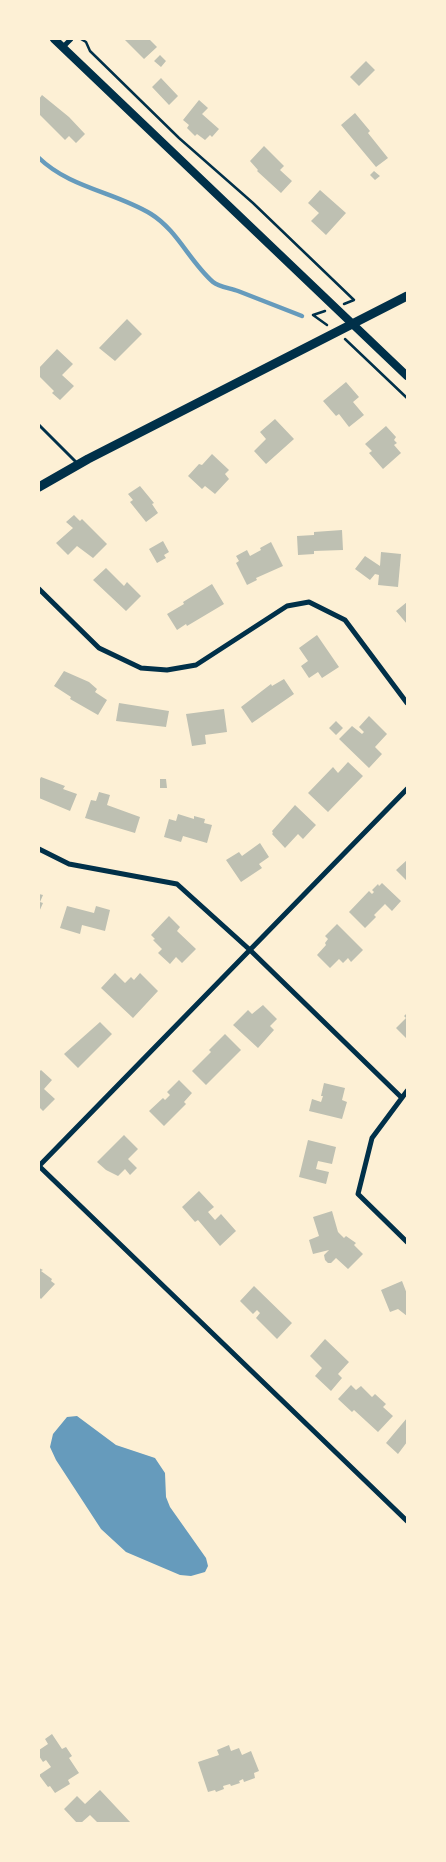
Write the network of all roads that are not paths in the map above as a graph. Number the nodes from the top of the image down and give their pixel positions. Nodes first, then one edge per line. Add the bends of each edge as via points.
1 (54, 39) edge
2 (71, 39) edge
3 (62, 47) junction
4 (407, 296) edge
5 (353, 324) junction
6 (407, 376) edge
7 (39, 425) edge
8 (78, 464) junction
9 (39, 487) edge
10 (39, 589) edge
11 (407, 704) edge
12 (407, 789) edge
13 (39, 849) edge
14 (250, 950) junction
15 (407, 1090) edge
16 (401, 1097) junction
17 (39, 1166) edge
18 (407, 1242) edge
19 (407, 1521) edge

1 - 3 street
2 - 3 street
3 - 5 street
4 - 5 main road
5 - 6 street
5 - 8 main road
7 - 8 lane
8 - 9 main road
10 - 11 street via 99,648 141,668 167,670 196,665 287,606 309,602 345,620
12 - 14 street
13 - 14 street via 69,864 177,884
14 - 16 street
14 - 17 street
15 - 16 street
16 - 18 street via 372,1138 358,1194
17 - 19 street

